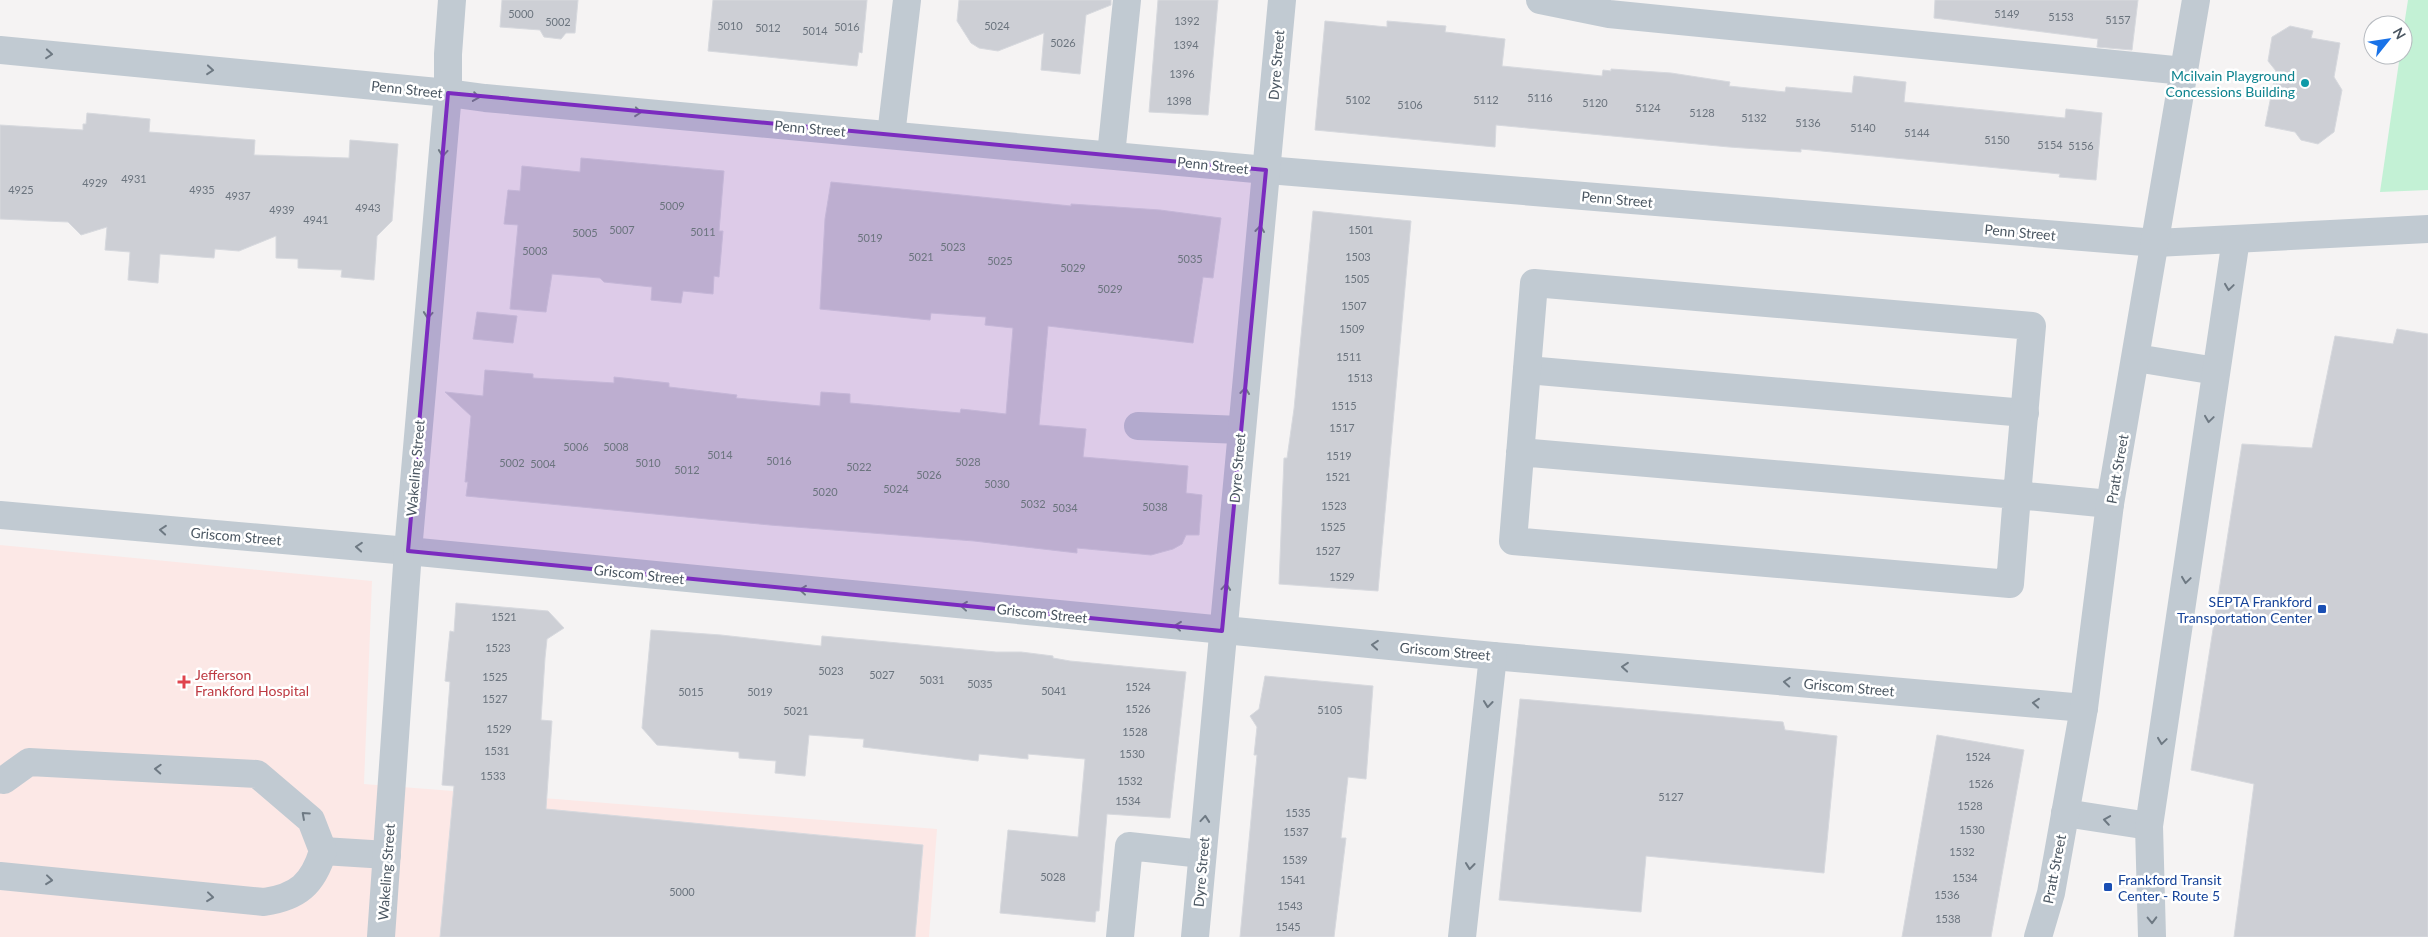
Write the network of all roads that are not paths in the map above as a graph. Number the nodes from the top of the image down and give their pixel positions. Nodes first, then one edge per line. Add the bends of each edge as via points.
1 (452, 0) edge
2 (907, 0) edge
3 (1127, 0) edge
4 (1282, 0) edge
5 (1540, 0) edge
6 (2196, 0) edge
7 (0, 50) edge
8 (2184, 71) junction
9 (448, 93) junction
10 (891, 136) junction
11 (1111, 155) junction
12 (1266, 170) junction
13 (2428, 229) edge
14 (2236, 239) junction
15 (2156, 243) junction
16 (2136, 358) junction
17 (1527, 370) junction
18 (2216, 371) junction
19 (2025, 413) junction
20 (1138, 426) dead end
21 (1241, 430) junction
22 (1520, 452) junction
23 (2018, 495) junction
24 (2110, 504) junction
25 (0, 515) edge
26 (408, 552) junction
27 (1222, 630) junction
28 (1493, 656) junction
29 (2084, 708) junction
30 (4, 780) dead end
31 (2065, 813) junction
32 (2149, 826) junction
33 (323, 851) junction
34 (1202, 854) junction
35 (387, 855) junction
36 (0, 876) edge
37 (381, 937) edge
38 (1120, 937) edge
39 (1195, 937) edge
40 (1462, 937) edge
41 (2038, 937) edge
42 (2152, 937) edge

1 - 9 street, Wakeling Street
2 - 10 street
3 - 11 street
4 - 12 street, Dyre Street
5 - 8 street via 1610,14
6 - 8 street, Pratt Street
7 -> 9 street, Penn Street
8 - 15 street, Pratt Street
9 -> 10 street, Penn Street
9 -> 26 street, Wakeling Street
10 - 11 street, Penn Street
11 - 12 street, Penn Street
12 - 15 street, Penn Street
21 -> 12 street, Dyre Street
13 - 14 street, Penn Street
14 - 15 street, Penn Street
14 -> 18 street
15 - 16 street, Pratt Street
16 - 18 street
16 - 24 street, Pratt Street
17 - 19 street
17 - 19 street via 1534,283 2032,326
17 - 22 street
18 -> 32 street
19 - 23 street
20 - 21 street
27 -> 21 street, Dyre Street
22 - 23 street
22 - 23 street via 1513,541 2010,584
23 - 24 street
24 - 29 street, Pratt Street
26 -> 25 street, Griscom Street
27 -> 26 street, Griscom Street
26 - 35 street, Wakeling Street
28 -> 27 street, Griscom Street
34 -> 27 street, Dyre Street
29 -> 28 street, Griscom Street
28 -> 40 street
29 - 31 street, Pratt Street
33 -> 30 street via 311,820 257,774 29,762
32 -> 31 street
31 - 41 street, Pratt Street via 2051,893
32 -> 42 street
33 - 35 street
36 -> 33 street via 264,902 282,900 300,891 312,877
34 - 38 street via 1129,846
34 - 39 street, Dyre Street
35 - 37 street, Wakeling Street

